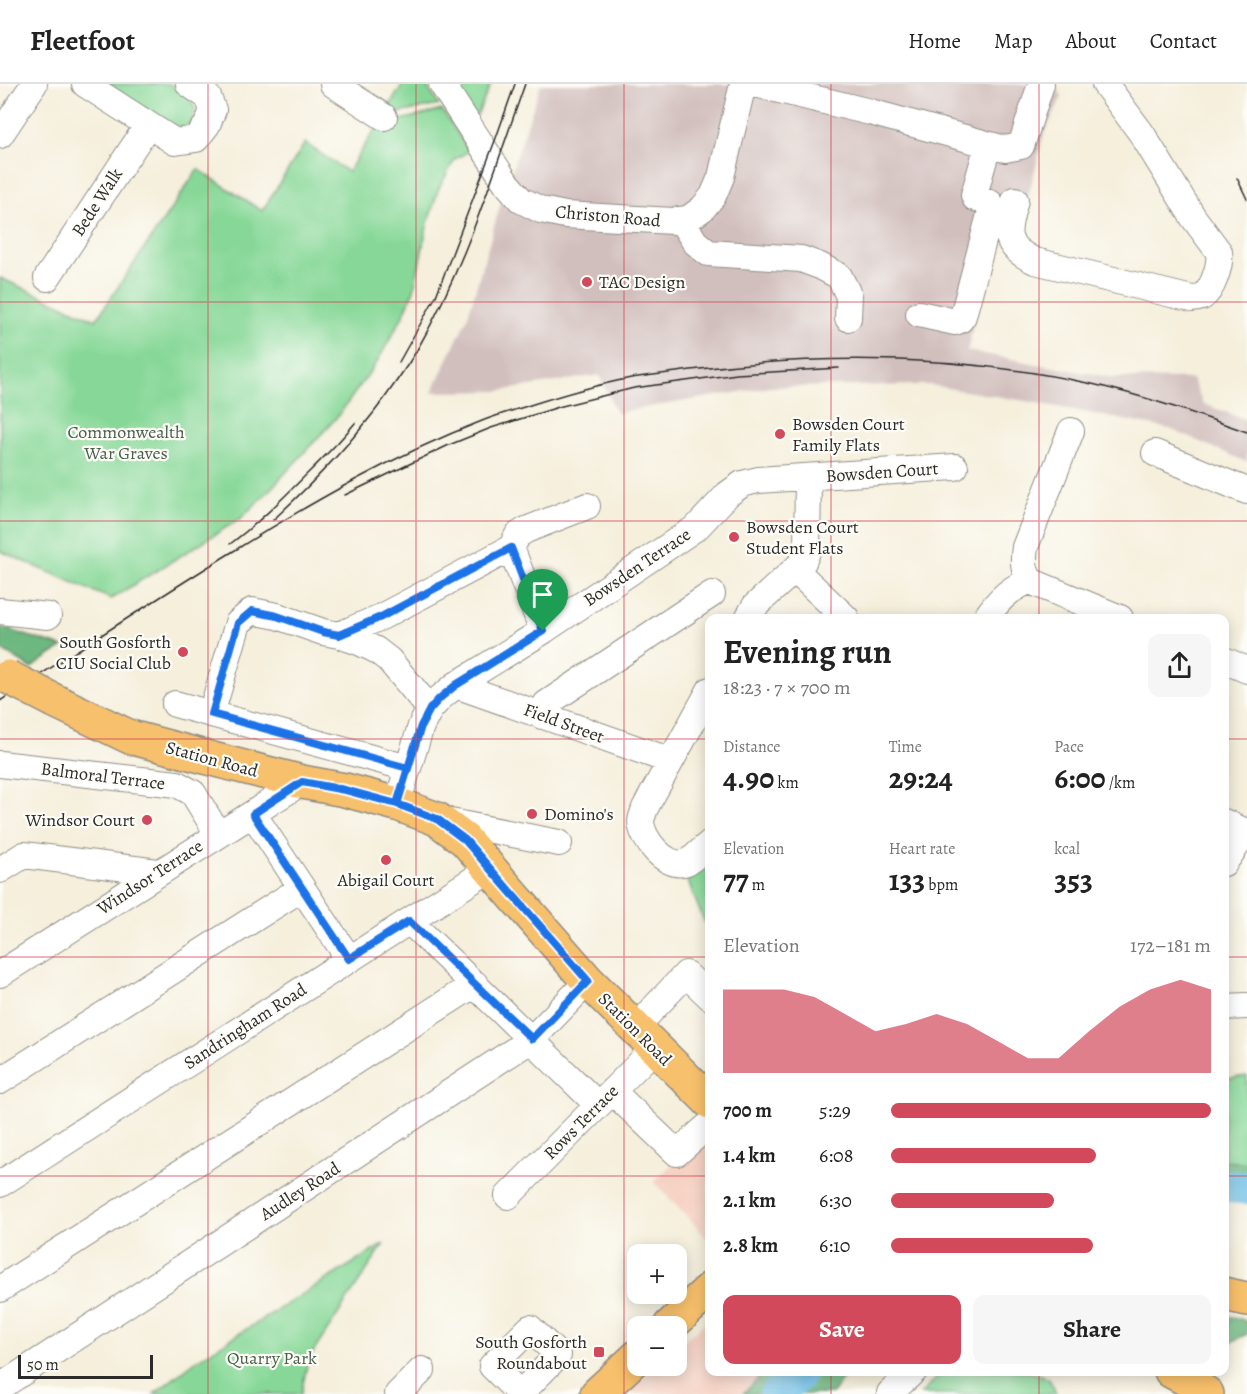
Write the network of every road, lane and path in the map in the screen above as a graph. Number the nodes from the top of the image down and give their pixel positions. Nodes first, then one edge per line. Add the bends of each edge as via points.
1 (34, 84) edge
2 (84, 84) edge
3 (189, 84) edge
4 (333, 84) edge
5 (743, 84) edge
6 (755, 84) edge
7 (1041, 84) edge
8 (1106, 84) edge
9 (448, 94) edge
10 (845, 94) edge
11 (384, 117) dead end
12 (148, 125) junction
13 (0, 135) edge
14 (996, 147) junction
15 (1014, 200) dead end
16 (681, 220) junction
17 (47, 278) dead end
18 (919, 314) dead end
19 (848, 318) dead end
20 (1071, 431) dead end
21 (1155, 453) dead end
22 (955, 467) dead end
23 (808, 477) junction
24 (1247, 491) edge
25 (587, 506) dead end
26 (697, 527) joint
27 (511, 548) junction
28 (795, 570) junction
29 (1030, 581) junction
30 (712, 594) dead end
31 (0, 611) edge
32 (752, 612) edge
33 (842, 614) edge
34 (989, 614) edge
35 (1110, 614) edge
36 (48, 616) dead end
37 (543, 631) junction
38 (339, 635) junction
39 (1229, 662) edge
40 (1247, 670) edge
41 (4, 675) edge
42 (456, 685) junction
43 (705, 699) edge
44 (175, 704) dead end
45 (430, 709) junction
46 (212, 714) junction
47 (542, 716) junction
48 (671, 761) junction
49 (0, 764) edge
50 (408, 768) junction
51 (302, 782) junction
52 (397, 804) junction
53 (253, 814) junction
54 (437, 819) junction
55 (1229, 824) edge
56 (1247, 832) edge
57 (218, 834) junction
58 (559, 843) dead end
59 (705, 847) edge
60 (1229, 856) edge
61 (490, 869) junction
62 (0, 870) edge
63 (158, 872) junction
64 (302, 888) junction
65 (409, 921) junction
66 (349, 959) junction
67 (0, 974) edge
68 (588, 981) junction
69 (475, 984) junction
70 (705, 992) edge
71 (1247, 1006) edge
72 (1229, 1007) edge
73 (645, 1038) junction
74 (532, 1039) junction
75 (0, 1082) edge
76 (705, 1097) edge
77 (605, 1098) junction
78 (705, 1128) edge
79 (0, 1184) edge
80 (508, 1196) dead end
81 (0, 1289) edge
82 (705, 1294) edge
83 (1229, 1295) edge
84 (1247, 1299) edge
85 (681, 1316) edge
86 (627, 1368) edge
87 (422, 1370) dead end
88 (906, 1376) edge
89 (1180, 1376) edge
90 (891, 1386) edge
91 (0, 1387) edge
92 (607, 1391) edge
93 (398, 1394) edge
94 (1207, 1394) edge

1 - 13 street
2 - 12 street
3 - 12 street via 208,97 213,110 196,139 175,142
4 - 11 street
5 - 16 street, Christon Road via 713,196 702,209
6 - 10 street
7 - 14 street via 1021,146
8 - 15 street via 1219,252 1209,290 1201,298 1192,299 1035,261 1012,246 1008,235
9 - 16 street, Christon Road via 521,200 540,210 565,215
10 - 14 street
12 - 17 street, Bede Walk
14 - 18 street via 974,195 992,207 963,316 955,322
16 - 19 street via 694,242 708,253 801,259 839,276 849,296
20 - 29 street via 1025,547 1023,562
21 - 24 street
22 - 23 street, Bowsden Court
23 - 26 street, Bowsden Court via 742,484
23 - 28 street, Bowsden Court via 807,552
25 - 27 street via 526,530
26 - 37 street, Bowsden Terrace
27 - 37 street
27 - 38 street
28 - 32 street, Bowsden Court
28 - 33 street
29 - 34 street via 1008,593
29 - 35 street
30 - 47 street via 546,704
31 - 36 street
37 - 42 street, Bowsden Terrace
38 - 45 street via 376,650 389,660
38 - 46 street via 252,611 238,623
39 - 40 street
41 - 51 main road, Station Road, bridge via 130,737
42 - 45 street, Bowsden Terrace
42 - 47 street, Field Street
43 - 48 street
44 - 46 street
45 - 50 street, Bowsden Terrace
46 - 50 street
47 - 48 street, Field Street
48 - 59 street via 645,808 641,822 647,840 673,863 684,863
49 - 57 street, Balmoral Terrace via 177,784 193,793
50 - 52 street, Bowsden Terrace
51 - 52 main road, Station Road
51 - 53 street, Windsor Terrace
52 - 54 main road, Station Road
53 - 57 street, Windsor Terrace
53 - 64 street
54 - 58 street
54 - 61 main road, Station Road via 465,840
55 - 56 street
56 - 60 street
57 - 63 street, Windsor Terrace
61 - 65 street, Sandringham Road
61 - 68 main road, Station Road
62 - 63 street via 24,855
63 - 67 street, Windsor Terrace
64 - 66 street
64 - 75 street
65 - 66 street, Sandringham Road
65 - 69 street
66 - 79 street, Sandringham Road
68 - 73 main road, Station Road
68 - 74 street, Audley Road
69 - 74 street
69 - 81 street
70 - 73 street, Rows Terrace via 686,974
71 - 72 street
73 - 76 main road, Station Road
73 - 77 street, Rows Terrace
74 - 77 street
74 - 91 street, Audley Road
77 - 78 street via 677,1153
77 - 80 street, Rows Terrace
82 - 85 main road
83 - 84 main road
86 - 92 main road
87 - 93 street
88 - 90 street
89 - 94 main road

